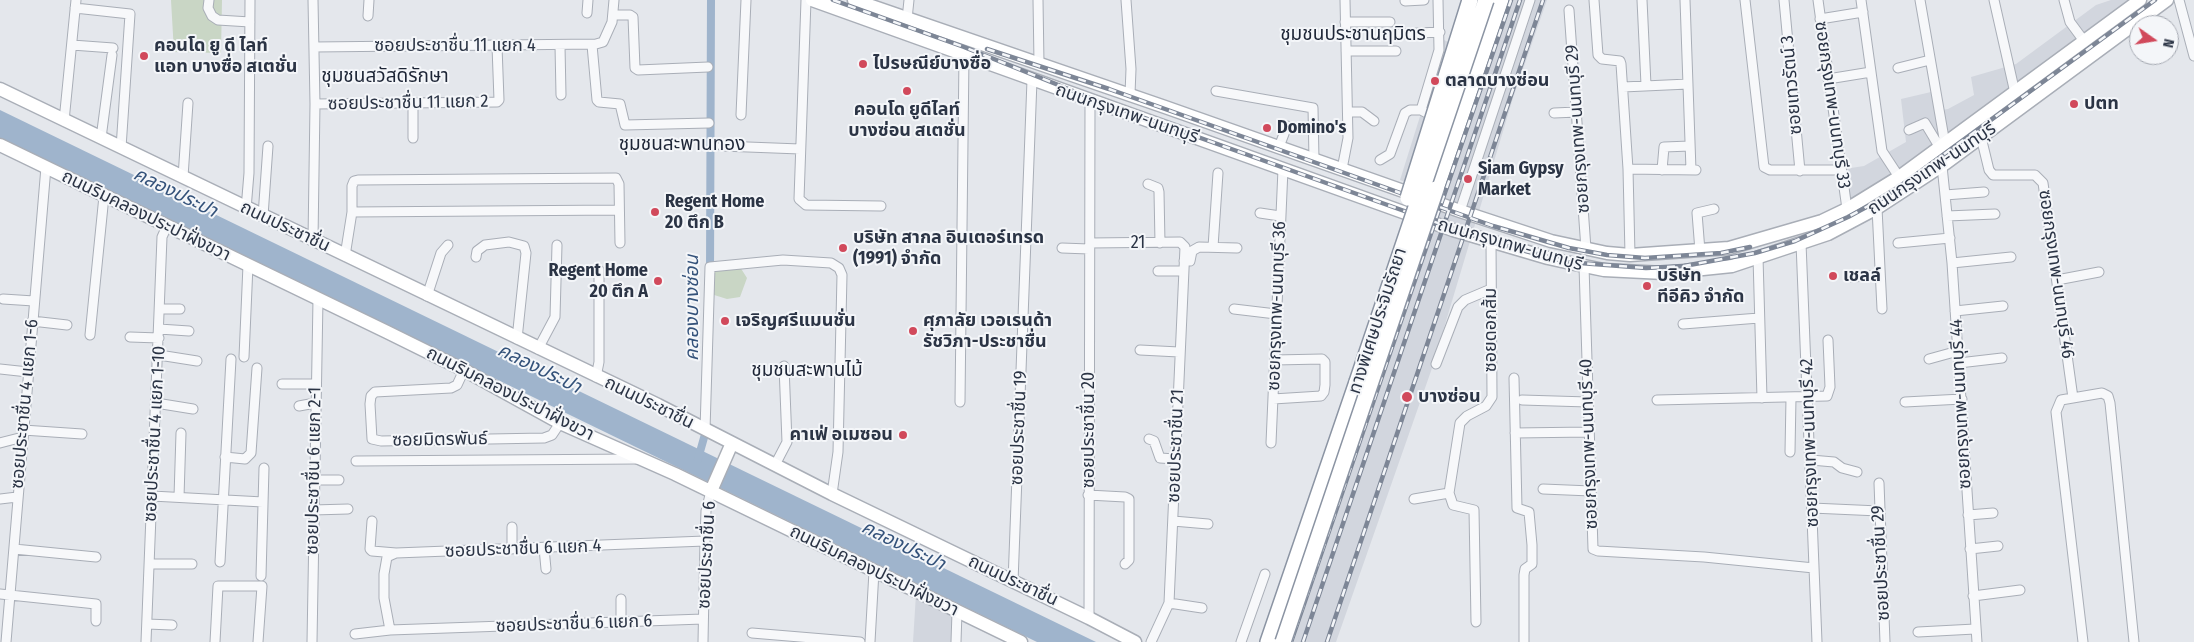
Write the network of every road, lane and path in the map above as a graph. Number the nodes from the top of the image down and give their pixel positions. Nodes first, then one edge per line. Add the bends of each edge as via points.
1 (209, 0) edge
2 (250, 0) edge
3 (313, 0) edge
4 (369, 0) edge
5 (588, 0) edge
6 (614, 0) edge
7 (746, 0) edge
8 (806, 0) edge
9 (812, 0) edge
10 (854, 0) edge
11 (909, 0) edge
12 (1038, 0) edge
13 (1126, 0) edge
14 (1345, 0) edge
15 (1424, 0) edge
16 (1438, 0) edge
17 (1470, 0) edge
18 (1487, 0) edge
19 (1501, 0) edge
20 (1530, 0) edge
21 (1594, 0) edge
22 (1642, 0) edge
23 (1685, 0) edge
24 (1745, 0) edge
25 (1784, 0) edge
26 (1818, 0) edge
27 (1861, 0) edge
28 (1920, 0) edge
29 (1994, 0) edge
30 (2064, 0) edge
31 (2167, 0) edge
32 (2180, 0) edge
33 (1405, 1) edge
34 (2134, 2) edge
35 (76, 4) edge
36 (1569, 10) dead end
37 (1863, 12) junction
38 (588, 13) dead end
39 (613, 15) junction
40 (368, 16) dead end
41 (1820, 19) junction
42 (907, 20) junction
43 (250, 22) junction
44 (1346, 22) junction
45 (1390, 22) dead end
46 (1440, 32) junction
47 (1400, 34) dead end
48 (968, 39) junction
49 (2084, 41) junction
50 (594, 44) junction
51 (72, 45) junction
52 (497, 46) junction
53 (560, 46) junction
54 (314, 47) junction
55 (1346, 51) junction
56 (1396, 51) dead end
57 (964, 55) junction
58 (2090, 56) junction
59 (2194, 56) edge
60 (1930, 60) junction
61 (1040, 63) junction
62 (708, 67) dead end
63 (1898, 68) dead end
64 (1871, 72) junction
65 (1828, 78) junction
66 (1032, 80) junction
67 (1688, 84) junction
68 (1646, 85) junction
69 (1623, 87) junction
70 (0, 89) edge
71 (1216, 90) dead end
72 (2015, 92) junction
73 (1130, 94) junction
74 (561, 95) dead end
75 (1090, 100) junction
76 (188, 103) dead end
77 (413, 103) junction
78 (315, 104) junction
79 (1421, 110) junction
80 (1348, 112) junction
81 (1577, 112) junction
82 (1554, 113) dead end
83 (741, 114) dead end
84 (64, 120) junction
85 (1374, 121) dead end
86 (709, 123) dead end
87 (1446, 124) junction
88 (1287, 126) dead end
89 (1910, 130) dead end
90 (1234, 131) junction
91 (1981, 137) junction
92 (101, 138) junction
93 (413, 138) dead end
94 (0, 145) edge
95 (268, 146) dead end
96 (722, 146) dead end
97 (1690, 146) junction
98 (1943, 146) junction
99 (1279, 147) junction
100 (121, 148) junction
101 (800, 149) junction
102 (1227, 149) junction
103 (1314, 160) junction
104 (1380, 160) dead end
105 (1942, 166) junction
106 (46, 167) junction
107 (1283, 169) junction
108 (1342, 169) junction
109 (1628, 169) junction
110 (1662, 170) junction
111 (1840, 170) junction
112 (1800, 171) junction
113 (1218, 173) dead end
114 (1904, 174) junction
115 (183, 177) junction
116 (1917, 183) junction
117 (1148, 184) dead end
118 (1984, 192) dead end
119 (1945, 195) junction
120 (104, 196) junction
121 (1417, 197) junction
122 (881, 206) dead end
123 (1877, 208) junction
124 (246, 209) junction
125 (1714, 209) dead end
126 (1847, 209) junction
127 (619, 210) junction
128 (352, 212) junction
129 (1460, 212) junction
130 (1260, 213) dead end
131 (1995, 214) dead end
132 (1410, 215) junction
133 (263, 216) junction
134 (1280, 216) junction
135 (1947, 216) junction
136 (167, 226) junction
137 (1950, 238) junction
138 (313, 240) junction
139 (1491, 241) junction
140 (620, 243) dead end
141 (1160, 243) junction
142 (1801, 243) junction
143 (1898, 243) dead end
144 (448, 245) dead end
145 (557, 245) dead end
146 (1089, 246) junction
147 (1185, 247) joint
148 (1213, 247) junction
149 (1062, 248) dead end
150 (1237, 248) dead end
151 (1586, 249) junction
152 (1701, 251) junction
153 (1630, 255) junction
154 (345, 256) junction
155 (476, 257) dead end
156 (1758, 257) junction
157 (2011, 257) dead end
158 (1952, 263) junction
159 (248, 265) junction
160 (1584, 266) junction
161 (1186, 268) junction
162 (1704, 269) junction
163 (599, 270) dead end
164 (1158, 271) dead end
165 (2099, 272) dead end
166 (1880, 275) junction
167 (1852, 277) dead end
168 (2057, 280) junction
169 (1491, 290) junction
170 (427, 296) junction
171 (3, 299) dead end
172 (318, 299) junction
173 (34, 302) junction
174 (2002, 306) dead end
175 (180, 308) dead end
176 (1882, 308) dead end
177 (160, 309) junction
178 (1234, 309) dead end
179 (1956, 311) junction
180 (1276, 314) junction
181 (1759, 318) junction
182 (32, 321) junction
183 (1683, 324) dead end
184 (67, 326) dead end
185 (189, 331) dead end
186 (159, 333) junction
187 (90, 335) dead end
188 (130, 337) dead end
189 (517, 339) junction
190 (1828, 340) dead end
191 (538, 349) junction
192 (1140, 350) dead end
193 (1958, 351) junction
194 (1179, 352) junction
195 (159, 355) junction
196 (244, 357) dead end
197 (2002, 358) dead end
198 (231, 359) dead end
199 (1929, 359) dead end
200 (1274, 360) junction
201 (197, 361) dead end
202 (1436, 364) dead end
203 (1959, 364) junction
204 (784, 366) dead end
205 (257, 368) dead end
206 (0, 369) edge
207 (464, 370) junction
208 (28, 372) junction
209 (596, 376) junction
210 (1514, 378) dead end
211 (1358, 382) junction
212 (282, 384) dead end
213 (316, 384) junction
214 (1762, 398) junction
215 (1790, 398) junction
216 (1808, 398) junction
217 (2073, 398) junction
218 (1273, 399) junction
219 (1962, 399) junction
220 (1522, 400) dead end
221 (1657, 400) dead end
222 (316, 402) junction
223 (960, 402) dead end
224 (1588, 402) junction
225 (1905, 402) dead end
226 (156, 403) junction
227 (298, 406) dead end
228 (193, 409) dead end
229 (560, 423) junction
230 (705, 430) junction
231 (1589, 432) junction
232 (181, 433) dead end
233 (1515, 433) junction
234 (23, 434) junction
235 (82, 434) dead end
236 (1149, 439) dead end
237 (0, 443) edge
238 (732, 443) junction
239 (1271, 443) dead end
240 (1790, 452) dead end
241 (226, 457) junction
242 (643, 459) junction
243 (1175, 459) junction
244 (1811, 460) junction
245 (356, 461) dead end
246 (775, 465) junction
247 (264, 468) dead end
248 (1857, 472) dead end
249 (314, 480) junction
250 (339, 480) dead end
251 (1878, 483) dead end
252 (712, 489) junction
253 (1543, 489) dead end
254 (1591, 490) junction
255 (1449, 493) junction
256 (832, 494) junction
257 (152, 496) junction
258 (1088, 496) junction
259 (17, 497) junction
260 (179, 497) junction
261 (0, 499) edge
262 (223, 499) junction
263 (1414, 499) dead end
264 (263, 502) junction
265 (1812, 508) junction
266 (348, 509) dead end
267 (313, 510) junction
268 (1879, 511) junction
269 (1993, 514) dead end
270 (1968, 515) junction
271 (372, 521) dead end
272 (1173, 521) junction
273 (1208, 524) dead end
274 (512, 527) dead end
275 (704, 541) junction
276 (1998, 546) dead end
277 (14, 548) junction
278 (544, 548) junction
279 (512, 549) junction
280 (1970, 549) junction
281 (396, 553) junction
282 (96, 557) dead end
283 (220, 562) dead end
284 (149, 564) junction
285 (192, 564) dead end
286 (1125, 564) dead end
287 (1814, 568) junction
288 (546, 569) dead end
289 (874, 571) junction
290 (1265, 574) dead end
291 (261, 581) junction
292 (1013, 582) junction
293 (2020, 590) dead end
294 (0, 594) edge
295 (10, 596) junction
296 (1974, 596) junction
297 (621, 599) dead end
298 (1169, 603) junction
299 (1202, 608) dead end
300 (957, 612) junction
301 (1089, 618) junction
302 (703, 619) junction
303 (96, 621) dead end
304 (621, 622) junction
305 (1476, 622) dead end
306 (147, 624) junction
307 (172, 624) dead end
308 (1975, 629) junction
309 (390, 630) junction
310 (1918, 632) dead end
311 (752, 633) dead end
312 (356, 634) dead end
313 (1001, 637) edge
314 (6, 642) edge
315 (146, 642) edge
316 (216, 642) edge
317 (258, 642) edge
318 (312, 642) edge
319 (703, 642) edge
320 (860, 642) edge
321 (870, 642) edge
322 (956, 642) edge
323 (1021, 642) edge
324 (1135, 642) edge
325 (1151, 642) edge
326 (1240, 642) edge
327 (1263, 642) edge
328 (1268, 642) edge
329 (1283, 642) edge
330 (1524, 642) edge
331 (1817, 642) edge
332 (1885, 642) edge
333 (1976, 642) edge
334 (2083, 642) edge
335 (2134, 642) edge

1 - 43 street via 208,8 218,20
2 - 43 street
3 - 54 street
4 - 40 street
5 - 38 street
6 - 39 street
7 - 83 street
8 - 101 street
9 - 57 main road, ถนนกรุงเทพ-นนทบุรี
10 - 42 main road, ถนนกรุงเทพ-นนทบุรี
11 - 42 street
12 - 61 street
13 - 73 street
14 - 44 street
15 - 33 street
16 - 46 street
17 - 211 highway, bridge via 1374,301
18 - 87 main road
18 - 211 highway, ทางพิเศษประจิมรัถยา, bridge
19 - 329 highway, ทางพิเศษประจิมรัถยา, bridge
20 - 129 street
21 - 69 street via 1598,55 1602,59 1620,62
22 - 68 street
23 - 67 street
24 - 112 street via 1763,164 1766,169
25 - 112 street, ซอยเทวรัตน์ 3
26 - 41 street, ซอยกรุงเทพ-นนทบุรี 33
27 - 37 street
28 - 60 street
29 - 72 street
30 - 49 street via 2070,22
31 - 58 main road, ถนนกรุงเทพ-นนทบุรี
32 - 59 street
34 - 49 main road, ถนนกรุงเทพ-นนทบุรี
35 - 51 street
35 - 100 street via 130,14
36 - 81 street, ซอยกรุงเทพ-นนทบุรี 29
37 - 41 street
37 - 64 street
39 - 50 street via 603,42
39 - 62 street via 633,17 635,68 638,70
41 - 65 street, ซอยกรุงเทพ-นนทบุรี 33
42 - 48 main road, ถนนกรุงเทพ-นนทบุรี
43 - 124 street
44 - 45 street
44 - 55 street
46 - 47 street
46 - 79 street via 1439,50
48 - 57 main road
48 - 61 main road, ถนนกรุงเทพ-นนทบุรี
49 - 58 main road
49 - 72 main road, ถนนกรุงเทพ-นนทบุรี
50 - 53 street, ซอยประชาชื่น 11 แยก 4
50 - 86 street via 597,100 620,104 626,125
51 - 84 street
51 - 92 street via 113,51
52 - 53 street, ซอยประชาชื่น 11 แยก 4
52 - 54 street, ซอยประชาชื่น 11 แยก 4
52 - 77 street, ซอยประชาชื่น 11 แยก 2 via 497,102
53 - 74 street
54 - 78 street
55 - 56 street
55 - 80 street
57 - 66 main road, ถนนกรุงเทพ-นนทบุรี
57 - 223 street
58 - 91 main road, ถนนกรุงเทพ-นนทบุรี
60 - 63 street
60 - 98 street
61 - 73 main road, ถนนกรุงเทพ-นนทบุรี
64 - 65 street
64 - 114 street via 1882,151
65 - 111 street, ซอยกรุงเทพ-นนทบุรี 33
66 - 75 main road, ถนนกรุงเทพ-นนทบุรี
66 - 292 street, ซอยประชาชื่น 19
67 - 68 street
67 - 97 street
68 - 69 street
69 - 109 street
70 - 84 main road, ถนนประชาชื่น
71 - 103 street via 1313,108
72 - 98 main road, ถนนกรุงเทพ-นนทบุรี
73 - 90 main road, ถนนกรุงเทพ-นนทบุรี
75 - 102 main road, ถนนกรุงเทพ-นนทบุรี
75 - 146 street, ซอยประชาชื่น 20
76 - 115 street
77 - 78 street, ซอยประชาชื่น 11 แยก 2
77 - 93 street
78 - 138 street
79 - 87 street
79 - 104 street via 1405,113 1390,154
80 - 85 street via 1362,112
80 - 108 street via 1347,149
81 - 82 street
81 - 151 street, ซอยกรุงเทพ-นนทบุรี 29
84 - 92 main road, ถนนประชาชื่น
87 - 121 main road
88 - 99 street
89 - 98 street via 1924,120
90 - 99 main road, ถนนกรุงเทพ-นนทบุรี
90 - 102 main road
91 - 105 main road, ถนนกรุงเทพ-นนทบุรี
91 - 168 street, ซอยกรุงเทพ-นนทบุรี 46 via 1993,175 2035,175 2044,183
92 - 100 main road, ถนนประชาชื่น
94 - 106 main road, ถนนริมคลองประปาฝั่งขวา
95 - 133 street
96 - 101 street
97 - 110 street via 1664,147
97 - 110 street via 1694,170
98 - 114 main road, ถนนกรุงเทพ-นนทบุรี
99 - 103 main road, ถนนกรุงเทพ-นนทบุรี
100 - 115 main road, ถนนประชาชื่น
101 - 122 street via 797,189 802,204
102 - 107 main road, ถนนกรุงเทพ-นนทบุรี
103 - 108 main road, ถนนกรุงเทพ-นนทบุรี
105 - 116 main road, ถนนกรุงเทพ-นนทบุรี
105 - 119 street, ซอยกรุงเทพ-นนทบุรี 44
106 - 120 main road, ถนนริมคลองประปาฝั่งขวา
106 - 173 street, ซอยประชาชื่น 4 แยก 1-6
107 - 132 main road, ถนนกรุงเทพ-นนทบุรี
107 - 134 street, ซอยกรุงเทพ-นนทบุรี 36
108 - 121 main road, ถนนกรุงเทพ-นนทบุรี
109 - 110 street
109 - 153 street
111 - 112 street
111 - 126 street, ซอยกรุงเทพ-นนทบุรี 33
113 - 148 street
114 - 116 main road via 1915,174
114 - 126 main road, ถนนกรุงเทพ-นนทบุรี
115 - 124 main road, ถนนประชาชื่น
116 - 123 main road, ถนนกรุงเทพ-นนทบุรี
117 - 141 street via 1158,188 1159,192
118 - 119 street
119 - 135 street, ซอยกรุงเทพ-นนทบุรี 44
120 - 136 main road, ถนนริมคลองประปาฝั่งขวา
120 - 187 street
121 - 129 main road, ถนนกรุงเทพ-นนทบุรี
121 - 132 main road
123 - 142 main road, ถนนกรุงเทพ-นนทบุรี via 1828,234
123 - 166 street
124 - 133 main road, ถนนประชาชื่น
125 - 152 street via 1697,213
126 - 152 main road, ถนนกรุงเทพ-นนทบุรี via 1822,221 1729,248
127 - 128 street
127 - 128 street via 618,180 613,178 358,180 352,186
127 - 140 street
128 - 154 street
129 - 151 main road, ถนนกรุงเทพ-นนทบุรี
130 - 134 street
131 - 135 street
132 - 139 main road, ถนนกรุงเทพ-นนทบุรี
132 - 327 main road via 1387,273
133 - 138 main road, ถนนประชาชื่น
134 - 180 street, ซอยกรุงเทพ-นนทบุรี 36
135 - 137 street, ซอยกรุงเทพ-นนทบุรี 44
136 - 159 main road, ถนนริมคลองประปาฝั่งขวา
136 - 177 street, ซอยประชาชื่น 4 แยก 1-10 via 162,237
137 - 143 street
137 - 158 street, ซอยกรุงเทพ-นนทบุรี 44
138 - 154 main road, ถนนประชาชื่น
139 - 160 main road, ถนนกรุงเทพ-นนทบุรี
139 - 169 street, ซอยดอกส้ม
141 - 146 street, 21
141 - 147 street, 21 via 1180,242
142 - 156 main road, ถนนกรุงเทพ-นนทบุรี
142 - 216 street, ซอยกรุงเทพ-นนทบุรี 42
144 - 170 street via 441,253
145 - 191 street via 556,318
146 - 149 street, 21
146 - 258 street, ซอยประชาชื่น 20
147 - 161 street, ซอยประชาชื่น 21
148 - 150 street
148 - 161 street via 1193,249
151 - 153 main road, ถนนกรุงเทพ-นนทบุรี
152 - 153 main road, ถนนกรุงเทพ-นนทบุรี
152 - 162 main road via 1700,264
154 - 170 main road, ถนนประชาชื่น
155 - 189 street via 477,251 486,245 509,242 524,246
156 - 162 main road, ถนนกรุงเทพ-นนทบุรี via 1732,266
156 - 181 street
157 - 158 street
158 - 179 street, ซอยกรุงเทพ-นนทบุรี 44
159 - 172 main road, ถนนริมคลองประปาฝั่งขวา
159 - 196 street
160 - 162 main road, ถนนกรุงเทพ-นนทบุรี via 1664,273
160 - 224 street, ซอยกรุงเทพ-นนทบุรี 40
161 - 164 street
161 - 194 street, ซอยประชาชื่น 21
163 - 209 street via 599,362
165 - 168 street
166 - 167 street
166 - 176 street
168 - 217 street, ซอยกรุงเทพ-นนทบุรี 46
169 - 202 street via 1465,300 1458,307
169 - 255 street, ซอยดอกส้ม via 1492,397 1486,406 1460,422
170 - 189 main road, ถนนประชาชื่น
171 - 173 street
172 - 207 main road, ถนนริมคลองประปาฝั่งขวา
172 - 213 street, ซอยประชาชื่น 6 แยก 2-1
173 - 182 street, ซอยประชาชื่น 4 แยก 1-6
174 - 179 street
175 - 177 street
177 - 186 street, ซอยประชาชื่น 4 แยก 1-10
178 - 180 street
179 - 193 street, ซอยกรุงเทพ-นนทบุรี 44
180 - 200 street, ซอยกรุงเทพ-นนทบุรี 36
181 - 183 street
181 - 214 street
182 - 184 street
182 - 208 street, ซอยประชาชื่น 4 แยก 1-6
185 - 186 street
186 - 188 street
186 - 195 street, ซอยประชาชื่น 4 แยก 1-10
189 - 191 main road, ถนนประชาชื่น
190 - 216 street via 1828,393 1824,397
191 - 209 main road, ถนนประชาชื่น
192 - 194 street
193 - 199 street
193 - 203 street, ซอยกรุงเทพ-นนทบุรี 44
194 - 243 street, ซอยประชาชื่น 21
195 - 201 street
195 - 226 street, ซอยประชาชื่น 4 แยก 1-10
197 - 203 street
198 - 241 street
200 - 218 street, ซอยกรุงเทพ-นนทบุรี 36
200 - 218 street via 1322,359 1325,362 1325,385 1321,396
203 - 219 street, ซอยกรุงเทพ-นนทบุรี 44
204 - 246 street via 787,442
205 - 241 street via 251,453 245,459
206 - 208 street
207 - 229 main road, ถนนริมคลองประปาฝั่งขวา
207 - 229 street, ซอยมิตรพันธ์ via 457,385 451,388 375,392 370,404 372,439 544,438 552,435
208 - 234 street, ซอยประชาชื่น 4 แยก 1-6
209 - 230 main road, ถนนประชาชื่น
210 - 233 street
211 - 328 highway, ทางพิเศษประจิมรัถยา
212 - 213 street
213 - 222 street, ซอยประชาชื่น 6 แยก 2-1
214 - 215 street
214 - 221 street
215 - 216 street
215 - 240 street
216 - 244 street, ซอยกรุงเทพ-นนทบุรี 42
217 - 334 street via 2061,400 2056,412
217 - 335 street via 2102,393 2108,396 2110,403
218 - 239 street, ซอยกรุงเทพ-นนทบุรี 36
219 - 225 street
219 - 270 street, ซอยกรุงเทพ-นนทบุรี 44
220 - 224 street
222 - 227 street
222 - 249 street, ซอยประชาชื่น 6 แยก 2-1
224 - 231 street, ซอยกรุงเทพ-นนทบุรี 40
226 - 228 street
226 - 257 street, ซอยประชาชื่น 4 แยก 1-10
229 - 242 main road, ถนนริมคลองประปาฝั่งขวา
230 - 238 main road, ถนนประชาชื่น
230 - 256 street via 710,267 783,260 831,263 839,268 842,275 838,452
231 - 233 street
231 - 254 street, ซอยกรุงเทพ-นนทบุรี 40
232 - 260 street
233 - 330 street via 1517,508 1529,512 1532,545 1532,564 1524,574
234 - 235 street
234 - 237 street
234 - 259 street, ซอยประชาชื่น 4 แยก 1-6
236 - 243 street via 1154,441 1160,458
238 - 246 main road, ถนนประชาชื่น
238 - 252 main road, ซอยประชาชื่น 6
241 - 262 street
242 - 245 street
242 - 252 main road, ถนนริมคลองประปาฝั่งขวา
243 - 272 street, ซอยประชาชื่น 21
244 - 248 street via 1834,462
244 - 265 street, ซอยกรุงเทพ-นนทบุรี 42
246 - 256 main road, ถนนประชาชื่น
247 - 264 street
249 - 250 street
249 - 267 street, ซอยประชาชื่น 6 แยก 2-1
251 - 268 street, ซอยประชาชื่น 29
252 - 275 street, ซอยประชาชื่น 6 via 706,511
252 - 289 main road, ถนนริมคลองประปาฝั่งขวา
253 - 254 street
254 - 287 street, ซอยกรุงเทพ-นนทบุรี 40 via 1592,547 1595,550
255 - 263 street
255 - 305 street via 1453,505 1474,510
256 - 292 main road, ถนนประชาชื่น
257 - 260 street
257 - 284 street, ซอยประชาชื่น 4 แยก 1-10
258 - 286 street via 1128,499 1129,560
258 - 301 street, ซอยประชาชื่น 20
259 - 261 street
259 - 277 street, ซอยประชาชื่น 4 แยก 1-6
260 - 262 street
262 - 264 street
262 - 283 street
264 - 291 street
265 - 268 street
265 - 287 street, ซอยกรุงเทพ-นนทบุรี 42
266 - 267 street
267 - 318 street, ซอยประชาชื่น 6 แยก 2-1
268 - 332 street, ซอยประชาชื่น 29
269 - 270 street
270 - 280 street, ซอยกรุงเทพ-นนทบุรี 44
271 - 281 street, ซอยประชาชื่น 6 แยก 4 via 370,549
272 - 273 street
272 - 298 street, ซอยประชาชื่น 21
274 - 279 street
275 - 278 street, ซอยประชาชื่น 6 แยก 4
275 - 302 street, ซอยประชาชื่น 6
276 - 280 street
277 - 282 street
277 - 295 street, ซอยประชาชื่น 4 แยก 1-6
278 - 279 street, ซอยประชาชื่น 6 แยก 4
278 - 288 street
279 - 281 street, ซอยประชาชื่น 6 แยก 4
280 - 296 street, ซอยกรุงเทพ-นนทบุรี 44
281 - 309 street via 387,558 384,574 384,598
284 - 285 street
284 - 306 street, ซอยประชาชื่น 4 แยก 1-10
287 - 331 street, ซอยกรุงเทพ-นนทบุรี 42
289 - 300 main road, ถนนริมคลองประปาฝั่งขวา
289 - 321 street
290 - 326 street
291 - 316 street via 218,586
291 - 317 street
292 - 301 main road, ถนนประชาชื่น
293 - 296 street
294 - 295 street
295 - 303 street via 96,604
295 - 314 street, ซอยประชาชื่น 4 แยก 1-6
296 - 308 street, ซอยกรุงเทพ-นนทบุรี 44
297 - 304 street
298 - 299 street
298 - 325 street, ซอยประชาชื่น 21
300 - 313 main road, ถนนริมคลองประปาฝั่งขวา
300 - 322 street
301 - 324 main road, ถนนประชาชื่น
302 - 304 street, ซอยประชาชื่น 6 แยก 6
302 - 319 street, ซอยประชาชื่น 6
304 - 309 street, ซอยประชาชื่น 6 แยก 6
306 - 307 street
306 - 315 street, ซอยประชาชื่น 4 แยก 1-10
308 - 310 street
308 - 333 street, ซอยกรุงเทพ-นนทบุรี 44
309 - 312 street, ซอยประชาชื่น 6 แยก 6
311 - 320 street
313 - 323 main road, ถนนริมคลองประปาฝั่งขวา

